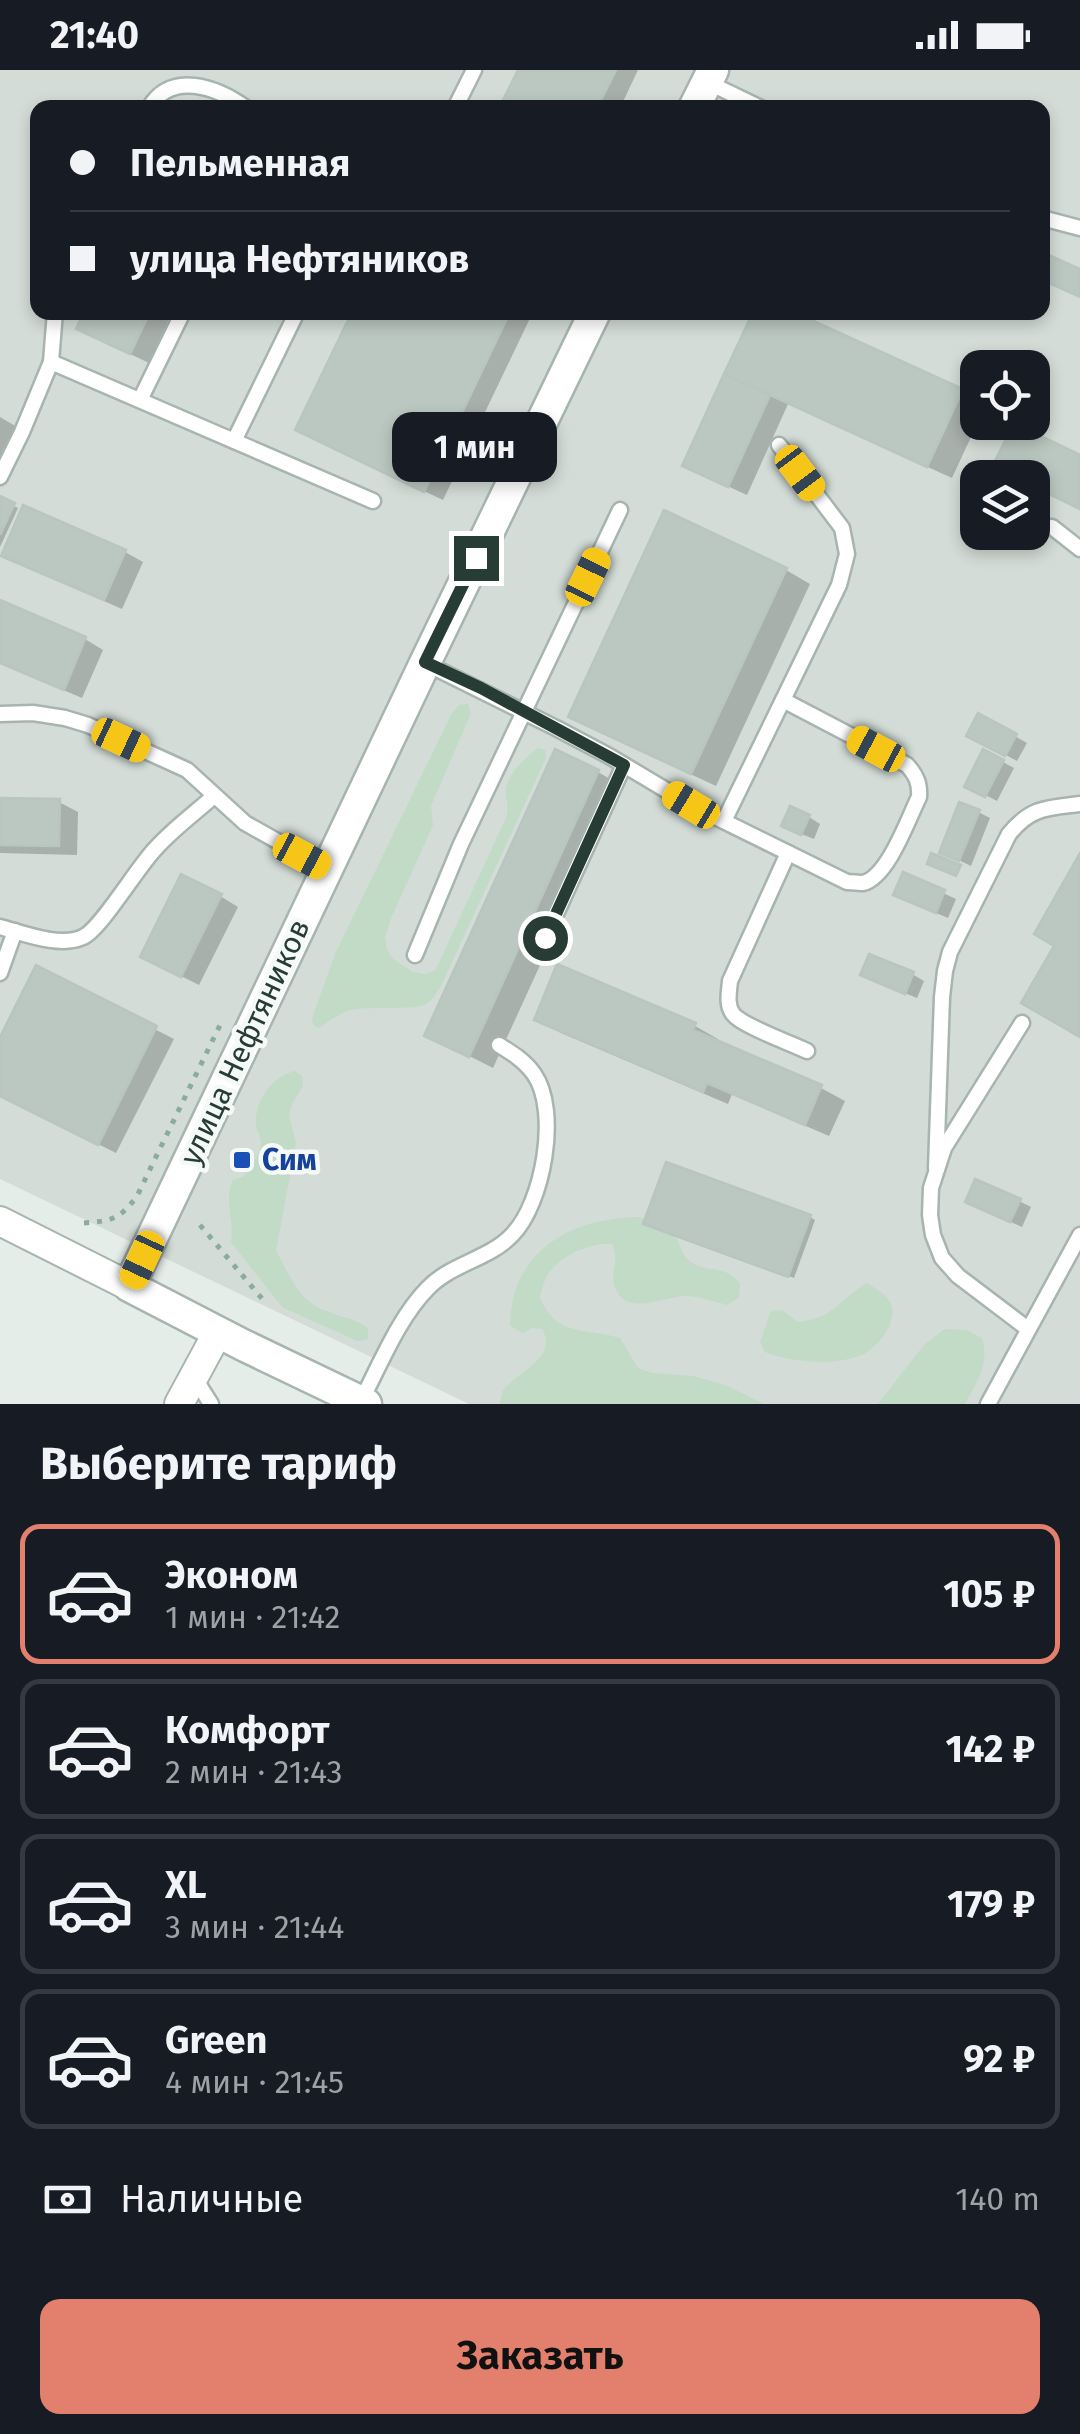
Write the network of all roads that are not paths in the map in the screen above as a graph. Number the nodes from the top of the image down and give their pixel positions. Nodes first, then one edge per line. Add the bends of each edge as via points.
1 (474, 70) edge
2 (705, 87) edge
3 (152, 100) edge
4 (233, 100) edge
5 (459, 100) edge
6 (739, 100) edge
7 (1050, 220) edge
8 (1080, 228) edge
9 (54, 320) edge
10 (179, 320) edge
11 (293, 320) edge
12 (591, 320) edge
13 (51, 362) junction
14 (140, 400) junction
15 (234, 441) junction
16 (779, 446) dead end
17 (0, 478) edge
18 (372, 501) dead end
19 (620, 510) dead end
20 (1052, 527) dead end
21 (1080, 549) edge
22 (425, 662) junction
23 (783, 700) junction
24 (523, 710) junction
25 (0, 714) edge
26 (624, 765) junction
27 (214, 796) junction
28 (1080, 804) edge
29 (724, 822) junction
30 (788, 853) junction
31 (328, 869) junction
32 (8, 929) edge
33 (545, 938) dead end
34 (416, 955) dead end
35 (0, 973) edge
36 (1022, 1022) dead end
37 (498, 1046) dead end
38 (807, 1050) dead end
39 (936, 1168) junction
40 (0, 1221) edge
41 (1080, 1235) edge
42 (130, 1286) junction
43 (1028, 1329) junction
44 (218, 1332) junction
45 (194, 1376) junction
46 (364, 1403) edge
47 (179, 1404) edge
48 (212, 1404) edge
49 (988, 1404) edge

1 - 5 lane
2 - 6 lane
3 - 4 lane via 186,82 207,84
7 - 8 lane
9 - 13 lane
10 - 14 lane
11 - 15 lane
12 - 22 street, улица Нефтяников
13 - 14 lane
13 - 17 lane
14 - 15 lane
15 - 18 lane
16 - 23 lane via 842,528 847,554 839,585
19 - 24 lane
20 - 21 lane
22 - 24 lane
22 - 31 street, улица Нефтяников
23 - 29 lane
23 - 30 lane via 907,765 920,786 876,876 847,882
24 - 26 lane
24 - 34 lane
25 - 27 lane via 34,713 88,725 187,770
26 - 29 lane
26 - 33 lane
27 - 31 lane via 244,824
27 - 32 lane via 157,846 83,937 60,941
28 - 39 lane via 1021,820 950,952 942,997
29 - 30 lane
30 - 38 lane via 730,981 728,1000 744,1023
31 - 42 street, улица Нефтяников
32 - 35 lane
36 - 39 lane
37 - 46 lane via 536,1075 547,1108 539,1179 528,1211 493,1251 429,1286 411,1308
39 - 43 lane via 930,1215 942,1258
40 - 42 street
41 - 43 lane
42 - 44 street
43 - 49 lane
44 - 45 street
44 - 46 street
45 - 47 street
45 - 48 lane

